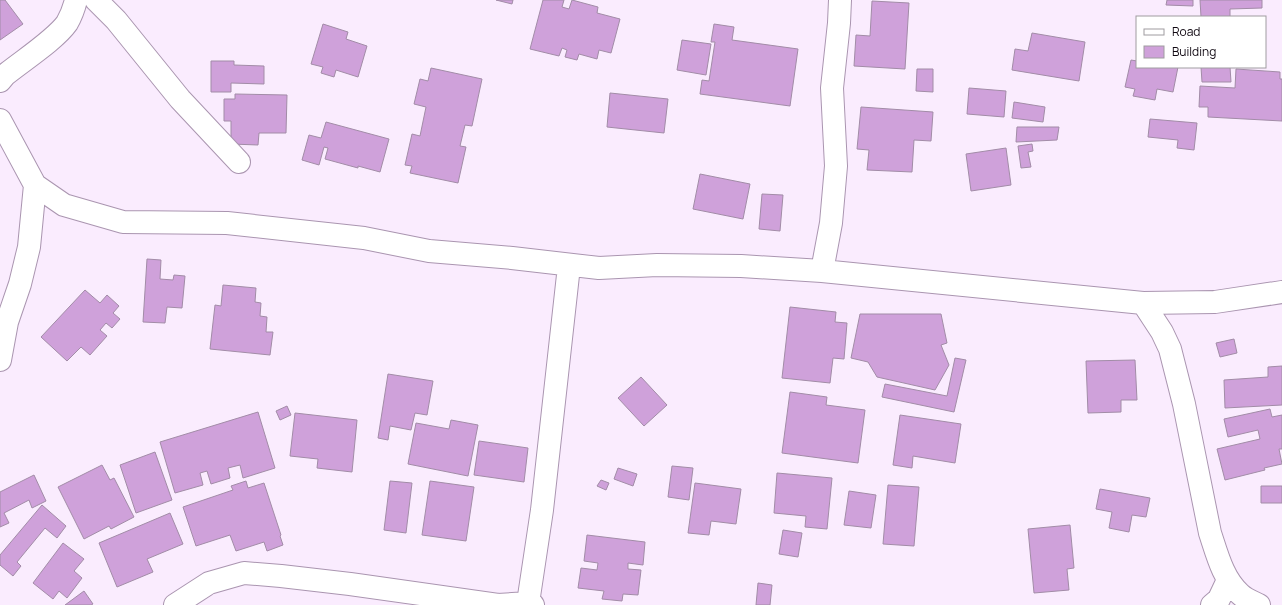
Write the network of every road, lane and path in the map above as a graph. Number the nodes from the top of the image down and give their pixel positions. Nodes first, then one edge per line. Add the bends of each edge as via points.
1 (76, 0) edge
2 (96, 0) edge
3 (840, 0) edge
4 (0, 81) edge
5 (0, 120) edge
6 (239, 162) dead end
7 (35, 185) junction
8 (569, 266) junction
9 (822, 271) junction
10 (1282, 292) edge
11 (1143, 303) junction
12 (0, 360) edge
13 (1228, 580) junction
14 (530, 604) edge
15 (175, 605) edge
16 (498, 605) edge
17 (1212, 605) edge
18 (1259, 605) edge

1 - 4 street via 70,17 58,34
2 - 6 street via 116,20 180,99
3 - 9 street via 832,88 836,166 831,223
5 - 7 street
7 - 8 street via 64,204 123,222 227,223 364,238 429,251
7 - 12 street via 29,247 7,322
8 - 9 street via 741,266
8 - 14 street
9 - 11 street
10 - 11 street via 1215,302
11 - 13 street via 1170,349 1210,533
13 - 17 street via 1219,599
13 - 18 street via 1240,595
14 - 16 street
15 - 16 street via 209,583 244,573 350,584

